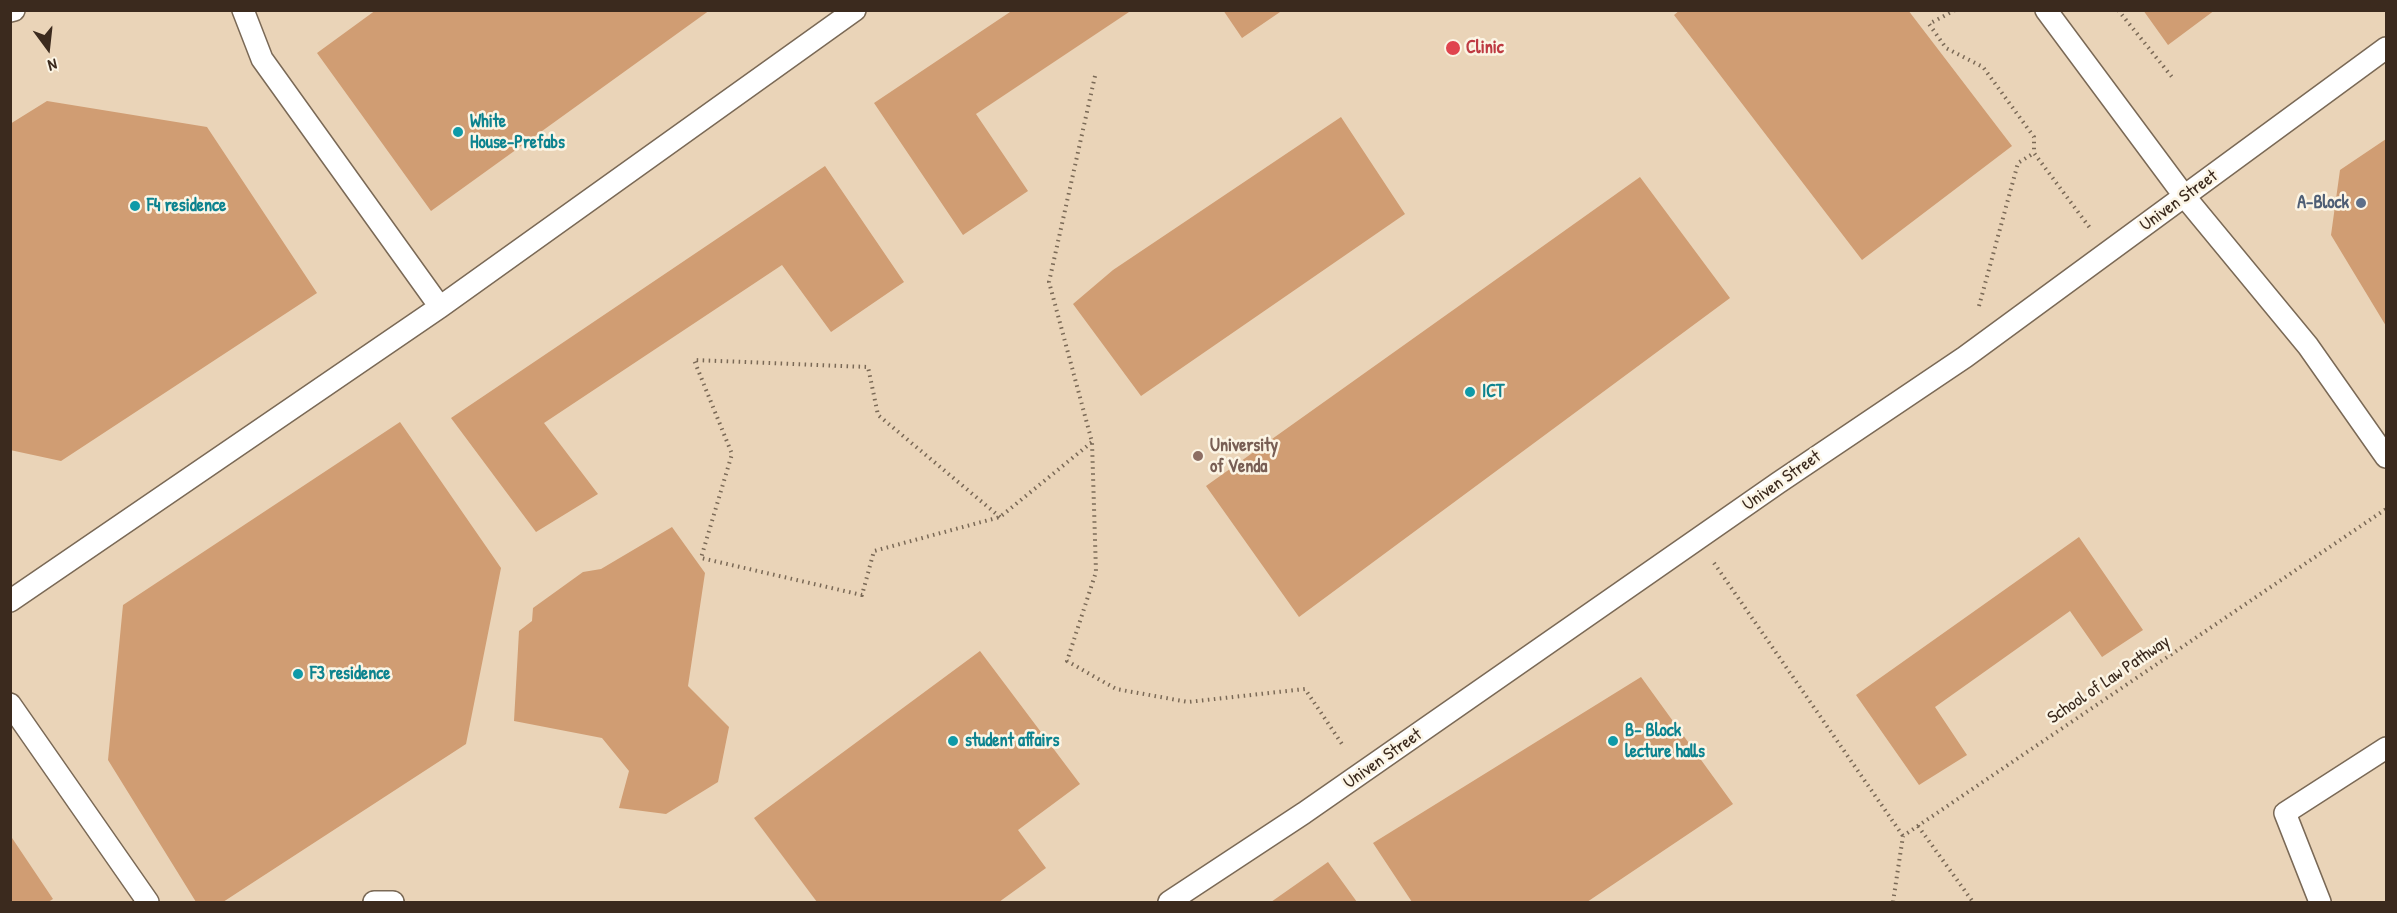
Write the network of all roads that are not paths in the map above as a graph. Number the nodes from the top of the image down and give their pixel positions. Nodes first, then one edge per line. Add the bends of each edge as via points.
1 (243, 10) edge
2 (855, 10) edge
3 (2046, 10) edge
4 (2386, 48) edge
5 (2185, 196) junction
6 (440, 307) junction
7 (2386, 457) edge
8 (10, 601) edge
9 (10, 704) edge
10 (2386, 748) edge
11 (148, 903) edge
12 (374, 903) edge
13 (393, 903) edge
14 (1168, 903) edge
15 (2320, 903) edge

1 - 6 lane via 262,59
2 - 6 lane
3 - 5 lane
4 - 5 lane, Univen Street
5 - 7 lane via 2308,346
5 - 14 lane, Univen Street via 1965,357
6 - 8 lane
9 - 11 lane
10 - 15 lane via 2285,813
12 - 13 lane

